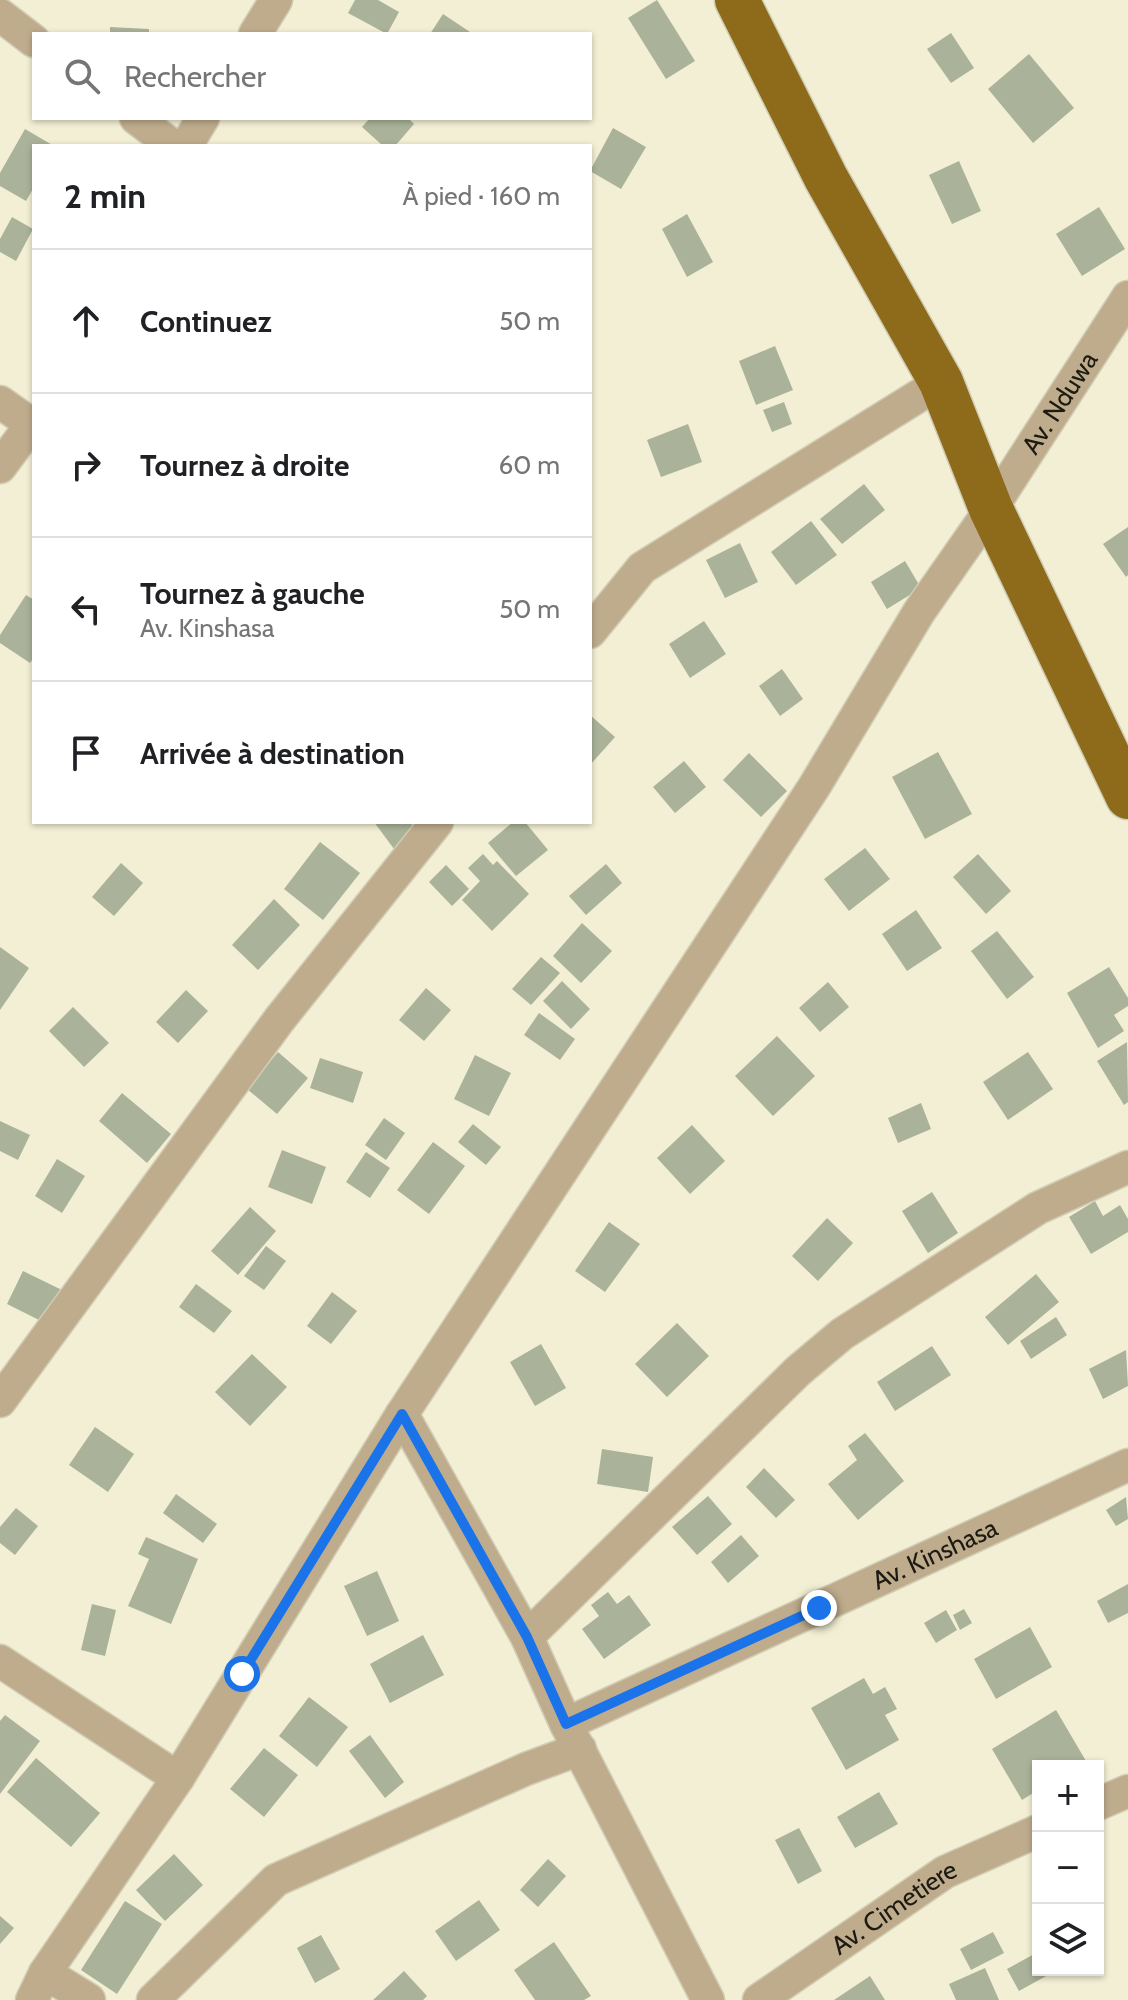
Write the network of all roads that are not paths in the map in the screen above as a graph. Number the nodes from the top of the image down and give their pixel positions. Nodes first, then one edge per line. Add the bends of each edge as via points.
1 (276, 0) edge
2 (737, 0) edge
3 (0, 15) edge
4 (256, 32) edge
5 (32, 39) edge
6 (139, 120) edge
7 (202, 120) edge
8 (170, 144) edge
9 (187, 144) edge
10 (1128, 297) edge
11 (941, 382) junction
12 (0, 402) edge
13 (32, 421) edge
14 (32, 423) edge
15 (0, 467) edge
16 (991, 509) junction
17 (592, 630) edge
18 (1128, 797) edge
19 (435, 824) edge
20 (1128, 1167) edge
21 (0, 1401) edge
22 (402, 1414) junction
23 (1128, 1465) edge
24 (527, 1637) junction
25 (0, 1661) edge
26 (573, 1737) junction
27 (178, 1778) junction
28 (1128, 1791) edge
29 (1104, 1801) edge
30 (1036, 1832) edge
31 (39, 1986) edge
32 (89, 2000) edge
33 (153, 2000) edge
34 (708, 2000) edge
35 (759, 2000) edge

1 - 4 street
2 - 11 highway via 826,178
3 - 5 street
6 - 8 street
7 - 9 street
10 - 16 street, Av. Nduwa
11 - 16 highway
11 - 17 street via 642,568
12 - 13 street
14 - 15 street
16 - 18 highway
16 - 22 street, Av. Nduwa via 919,612 814,787
19 - 21 street via 279,1020
20 - 24 street via 1038,1208 842,1334
22 - 24 street
22 - 27 street, Av. Nduwa
23 - 26 street, Av. Kinshasa
24 - 26 street
25 - 27 street
26 - 33 street, Av. Kinshasa via 526,1769 276,1880
26 - 34 street
27 - 31 street, Av. Nduwa
28 - 29 street
30 - 35 street, Av. Cimetiere via 945,1872
31 - 32 street

